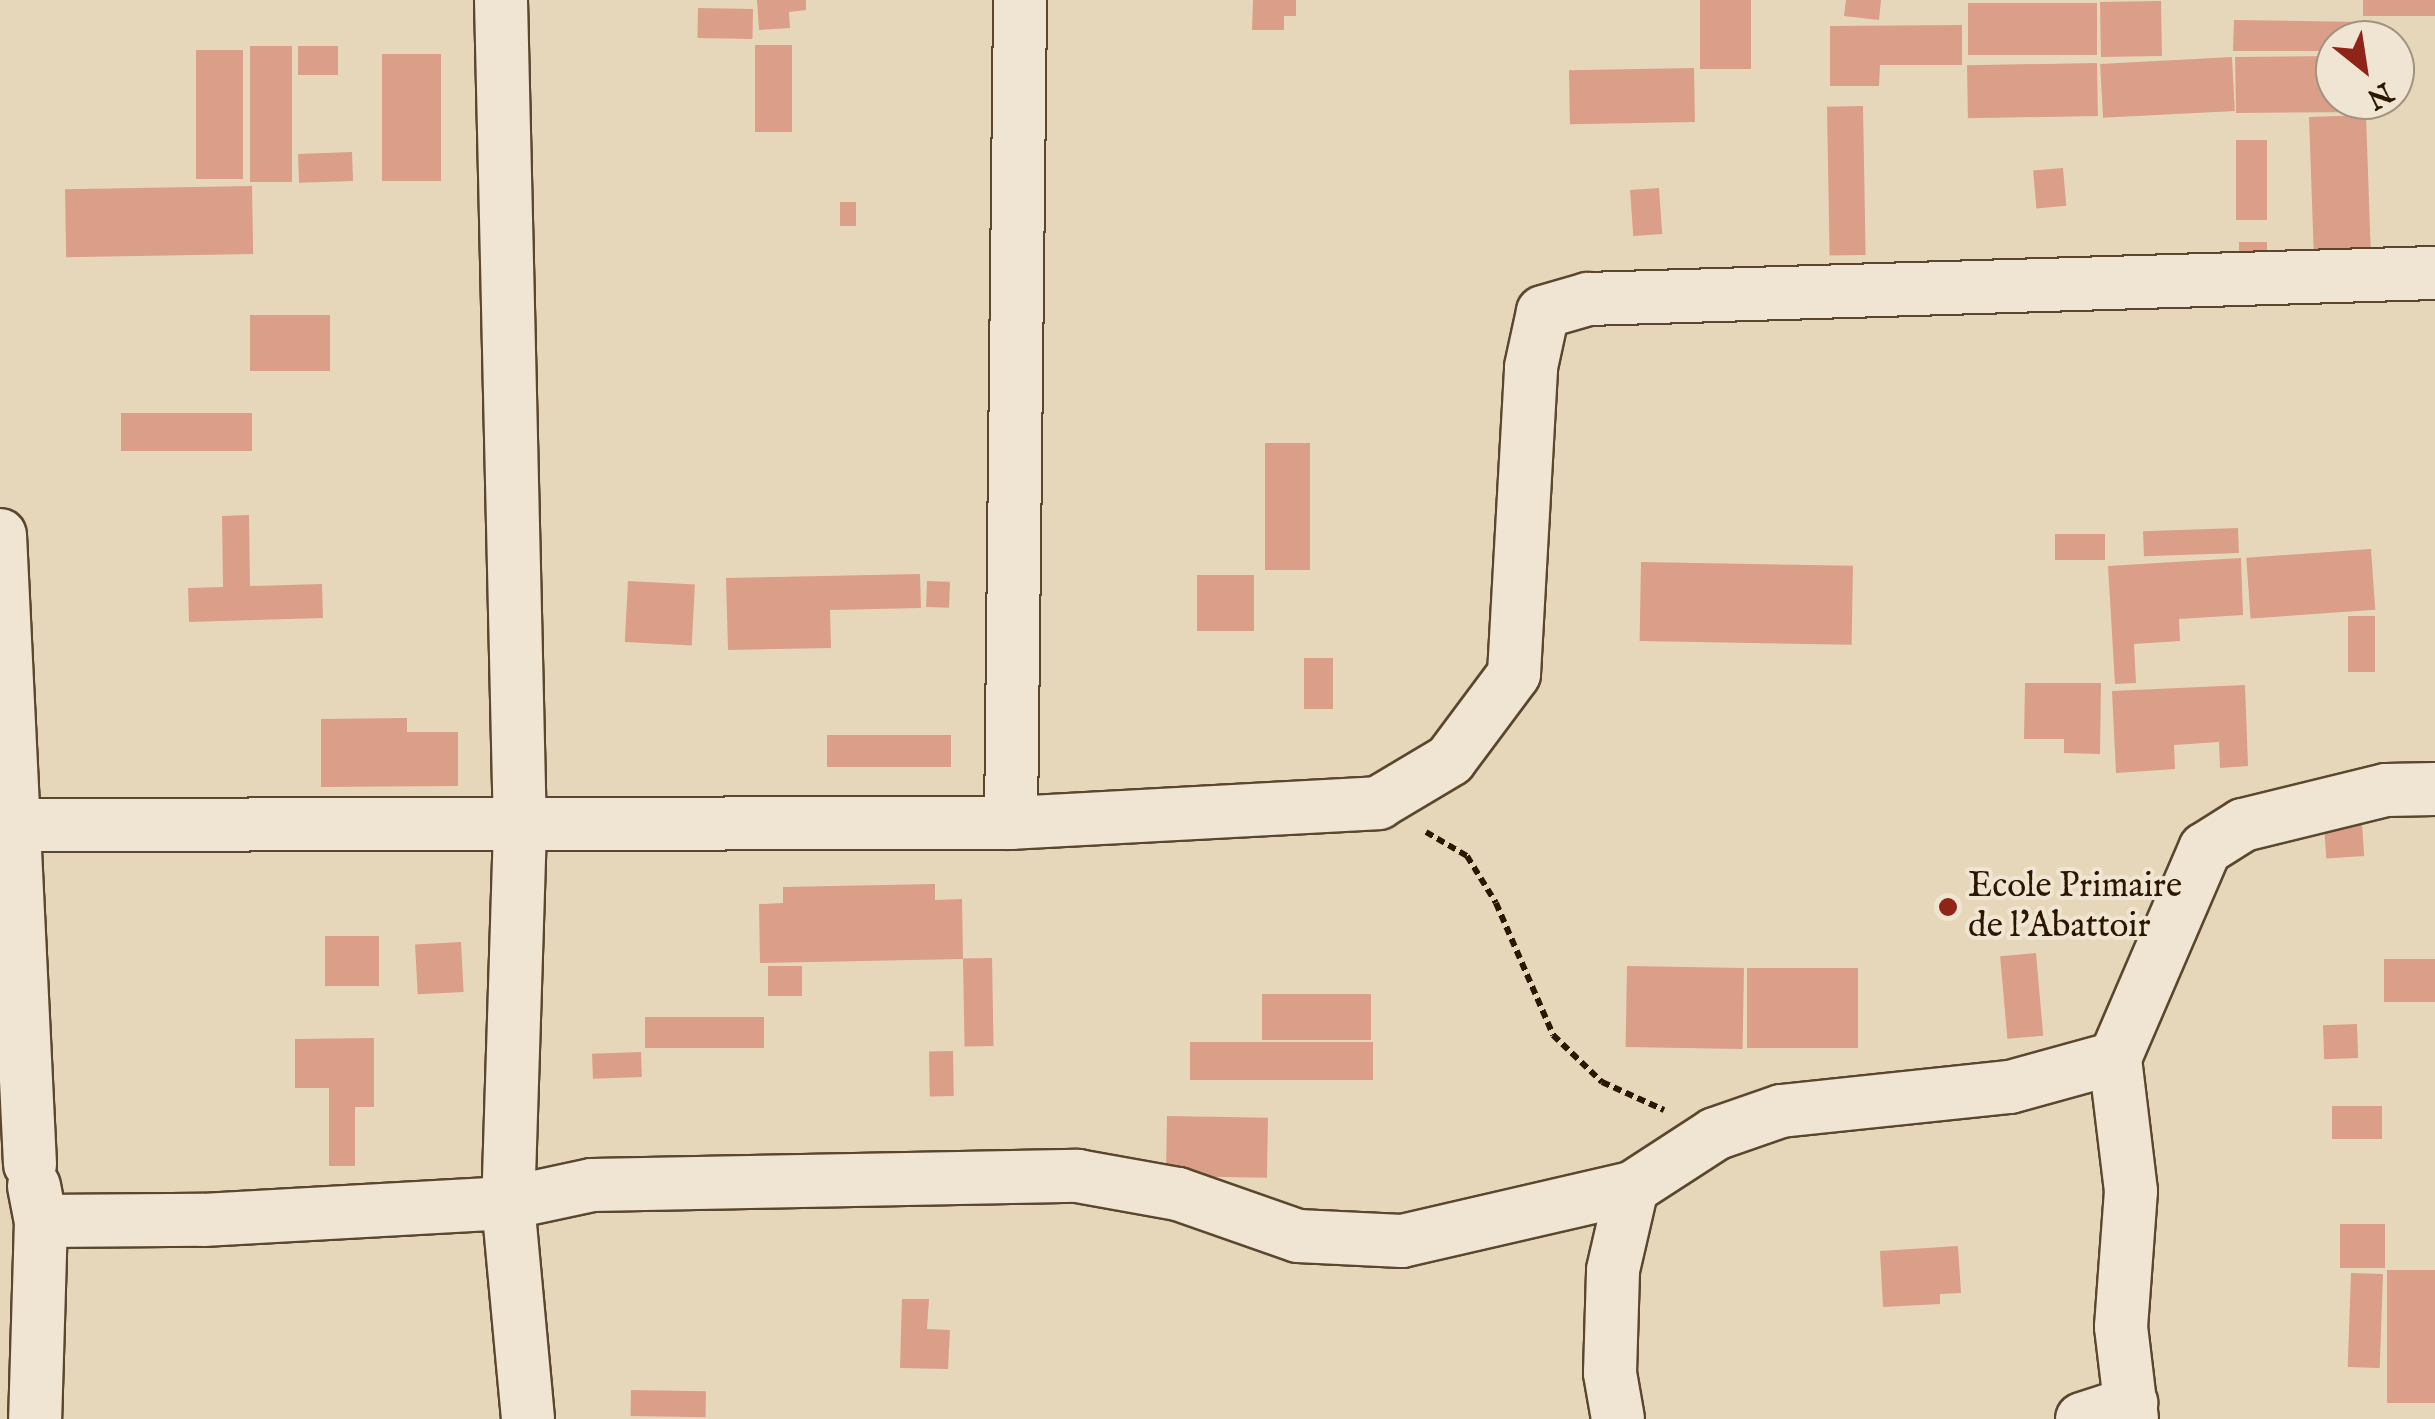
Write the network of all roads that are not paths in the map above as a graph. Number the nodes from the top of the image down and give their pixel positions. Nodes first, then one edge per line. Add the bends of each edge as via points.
1 (501, 0) edge
2 (1020, 0) edge
3 (2435, 273) edge
4 (1, 557) edge
5 (2435, 789) edge
6 (1011, 823) junction
7 (15, 826) junction
8 (520, 828) junction
9 (2115, 1058) junction
10 (15, 1157) edge
11 (1632, 1188) junction
12 (508, 1203) junction
13 (40, 1221) junction
14 (2131, 1411) edge
15 (35, 1419) edge
16 (528, 1419) edge
17 (1618, 1419) edge
18 (2082, 1419) edge

1 - 8 street
2 - 6 street
3 - 6 street via 1588,299 1543,312 1531,367 1514,674 1450,760 1378,803
4 - 7 street
5 - 9 street via 2386,790 2242,825 2205,848
6 - 8 street
7 - 8 street
7 - 10 street
8 - 12 street
9 - 11 street via 2010,1088 1780,1111 1715,1134
9 - 14 street via 2131,1191 2121,1327
10 - 13 street
11 - 12 street via 1402,1240 1298,1236 1178,1194 1078,1176 592,1186
11 - 17 street via 1614,1270 1610,1373
12 - 13 street via 223,1219
12 - 16 street
13 - 15 street
14 - 18 street

